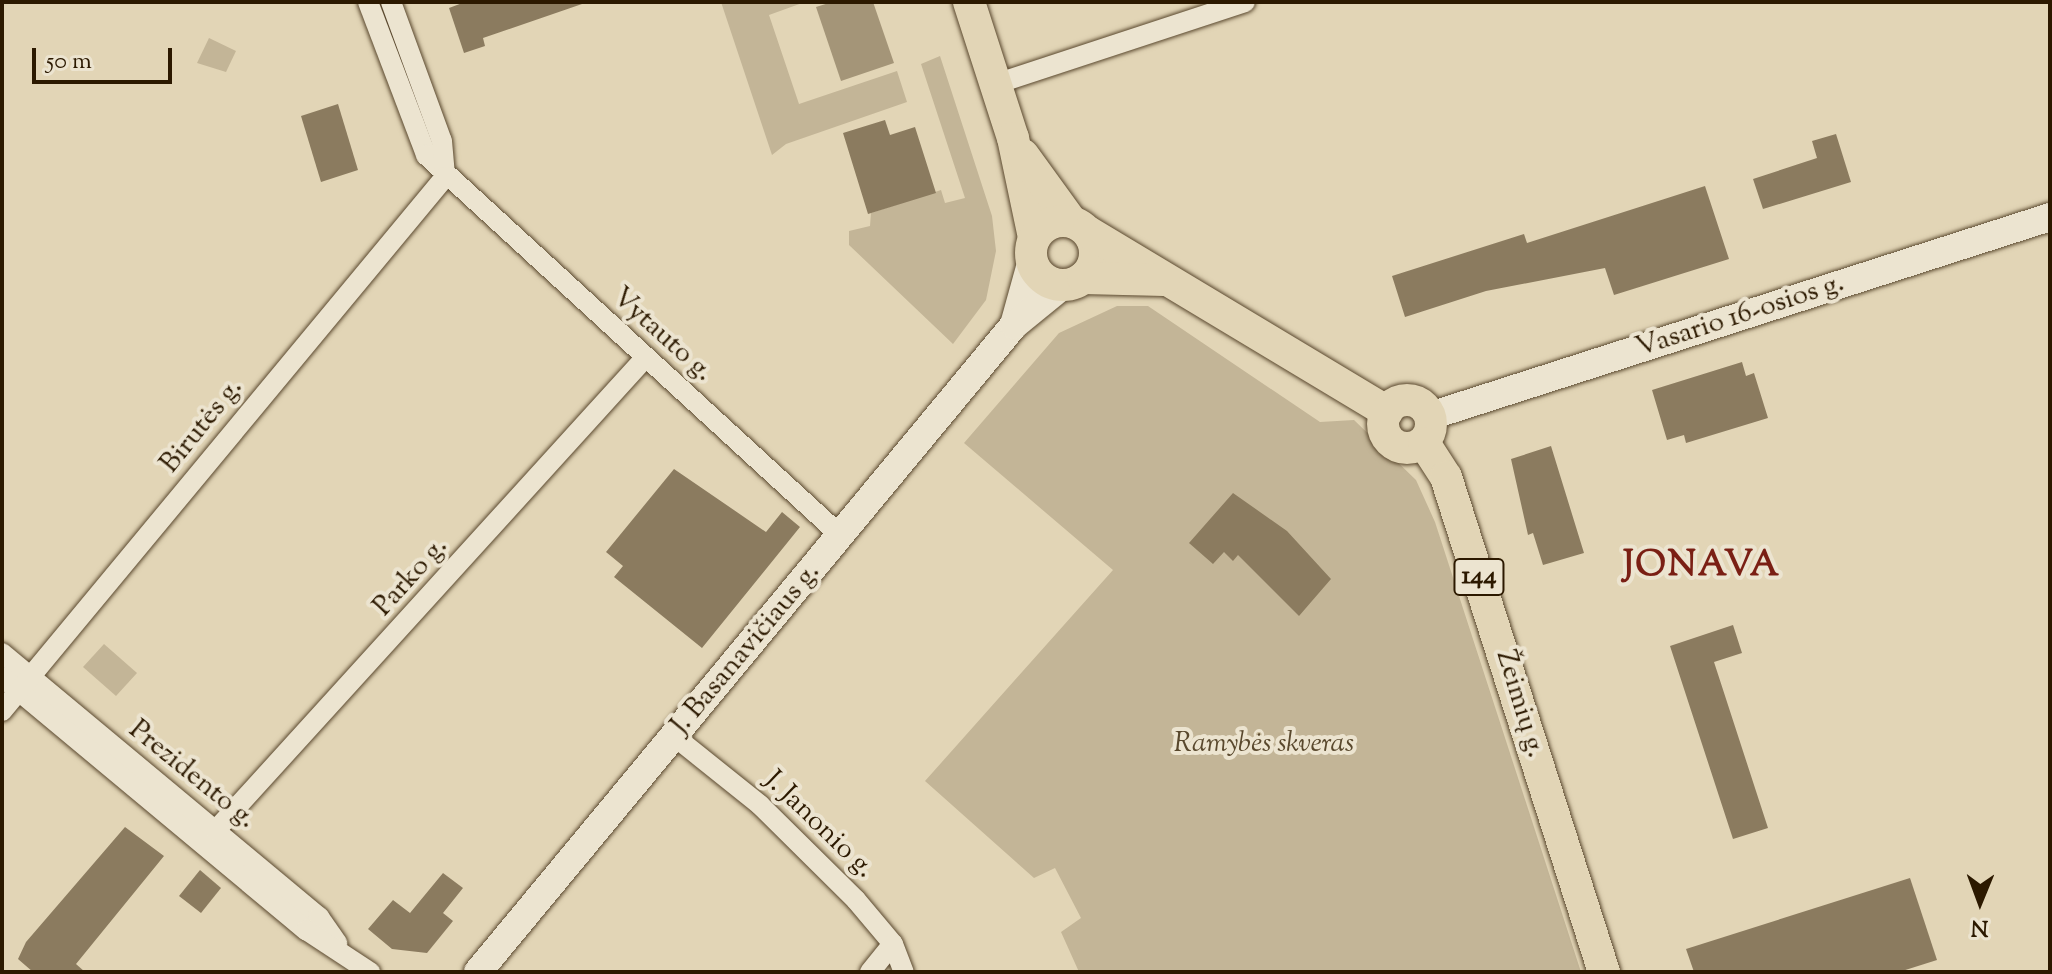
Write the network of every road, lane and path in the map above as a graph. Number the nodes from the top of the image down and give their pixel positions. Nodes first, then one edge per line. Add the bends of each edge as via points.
1 (368, 2) edge
2 (391, 2) edge
3 (969, 2) edge
4 (1245, 2) edge
5 (996, 84) junction
6 (1013, 138) junction
7 (445, 177) junction
8 (2050, 217) edge
9 (1080, 227) junction
10 (1033, 249) junction
11 (1167, 280) junction
12 (1073, 281) junction
13 (1014, 325) junction
14 (645, 358) junction
15 (1427, 430) junction
16 (840, 535) junction
17 (2, 653) edge
18 (2, 677) edge
19 (25, 684) junction
20 (2, 711) edge
21 (674, 736) junction
22 (216, 830) junction
23 (893, 944) junction
24 (339, 946) junction
25 (370, 972) edge
26 (478, 972) edge
27 (870, 972) edge
28 (904, 972) edge
29 (1604, 972) edge

1 - 7 street, Vytauto g. via 426,155
2 - 7 street via 442,141
3 - 5 main road
4 - 5 street
5 - 6 main road
6 - 9 main road
6 - 10 main road
7 - 14 street, Vytauto g.
7 - 19 street, Birutės g.
8 - 15 main road, Vasario 16-osios g.
9 - 10 main road via 1049,223
9 - 11 main road
9 - 12 main road via 1095,261
10 - 12 main road via 1043,278
10 - 13 main road, J. Basanavičiaus g.
11 - 12 main road
11 - 15 main road via 1387,412 1398,402 1414,401
12 - 13 main road, J. Basanavičiaus g.
13 - 16 main road, J. Basanavičiaus g.
14 - 16 street, Vytauto g.
14 - 22 street, Parko g.
15 - 29 main road, Žeimių g. / 144
16 - 21 main road, J. Basanavičiaus g.
17 - 19 street, Prezidento g.
18 - 19 street, Prezidento g.
19 - 20 street, Birutės g.
19 - 22 street, Prezidento g.
19 - 24 street, Prezidento g. via 306,930
21 - 23 street, J. Janonio g. via 760,805
21 - 26 main road, J. Basanavičiaus g.
22 - 24 street, Prezidento g. via 319,917
23 - 27 street
23 - 28 street, J. Janonio g.
24 - 25 street, Prezidento g.

